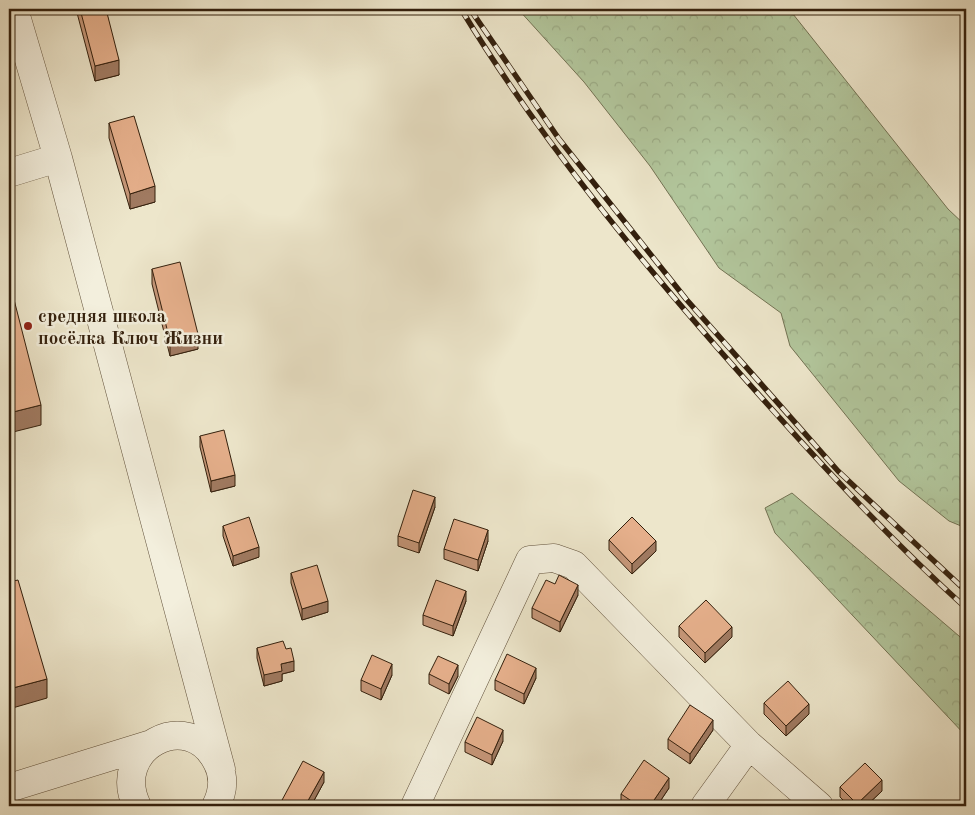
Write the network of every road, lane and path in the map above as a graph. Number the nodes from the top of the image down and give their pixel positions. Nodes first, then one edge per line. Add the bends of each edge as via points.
1 (14, 9) edge
2 (58, 158) junction
3 (9, 173) edge
4 (199, 688) junction
5 (158, 741) junction
6 (749, 745) junction
7 (86, 764) junction
8 (221, 769) junction
9 (9, 788) edge
10 (134, 801) edge
11 (216, 806) edge
12 (415, 806) edge
13 (705, 806) edge
14 (819, 806) edge

1 - 2 street
2 - 3 street
2 - 4 street
4 - 5 street via 193,710
4 - 8 street
5 - 7 street
5 - 8 street via 192,737 213,755
5 - 10 street via 143,750 134,764 130,780
6 - 12 street via 574,565 554,558 530,560
6 - 13 street
6 - 14 street
7 - 9 street
7 - 10 street via 104,772
8 - 11 street via 221,796

